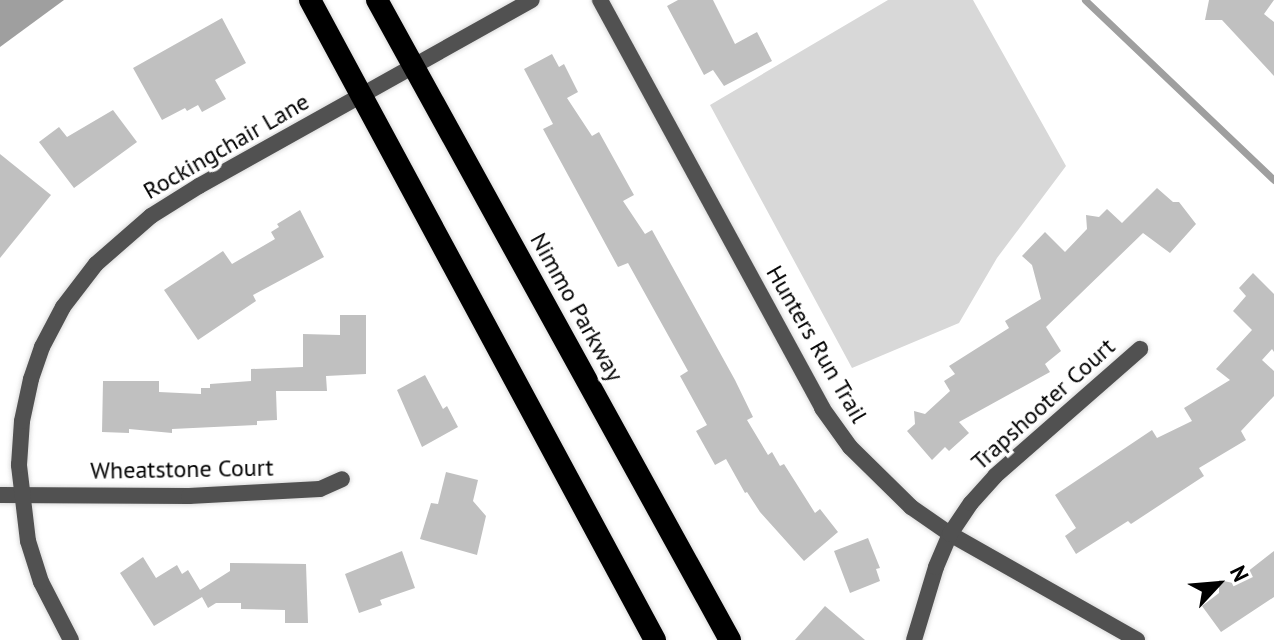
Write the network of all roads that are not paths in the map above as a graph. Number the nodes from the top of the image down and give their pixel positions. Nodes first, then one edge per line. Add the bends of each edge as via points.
1 (310, 0) edge
2 (377, 0) edge
3 (532, 0) edge
4 (600, 0) edge
5 (414, 66) junction
6 (362, 96) junction
7 (1140, 349) dead end
8 (342, 479) dead end
9 (0, 495) edge
10 (21, 495) junction
11 (950, 534) junction
12 (71, 640) edge
13 (655, 640) edge
14 (730, 640) edge
15 (914, 640) edge
16 (1137, 640) edge

1 - 6 highway
2 - 5 highway, Nimmo Parkway
3 - 5 street, Rockingchair Lane
4 - 11 street, Hunters Run Trail via 822,408 875,476
5 - 6 street, Rockingchair Lane
5 - 14 highway, Nimmo Parkway
6 - 10 street, Rockingchair Lane via 187,193 151,216 96,264 63,307 31,379 22,421
6 - 13 highway
7 - 11 street, Trapshooter Court via 995,476
8 - 10 street, Wheatstone Court via 320,489 189,496
9 - 10 street, Wheatstone Court
10 - 12 street, Rockingchair Lane via 41,582
11 - 15 street, Trapshooter Court
11 - 16 street, Hunters Run Trail

